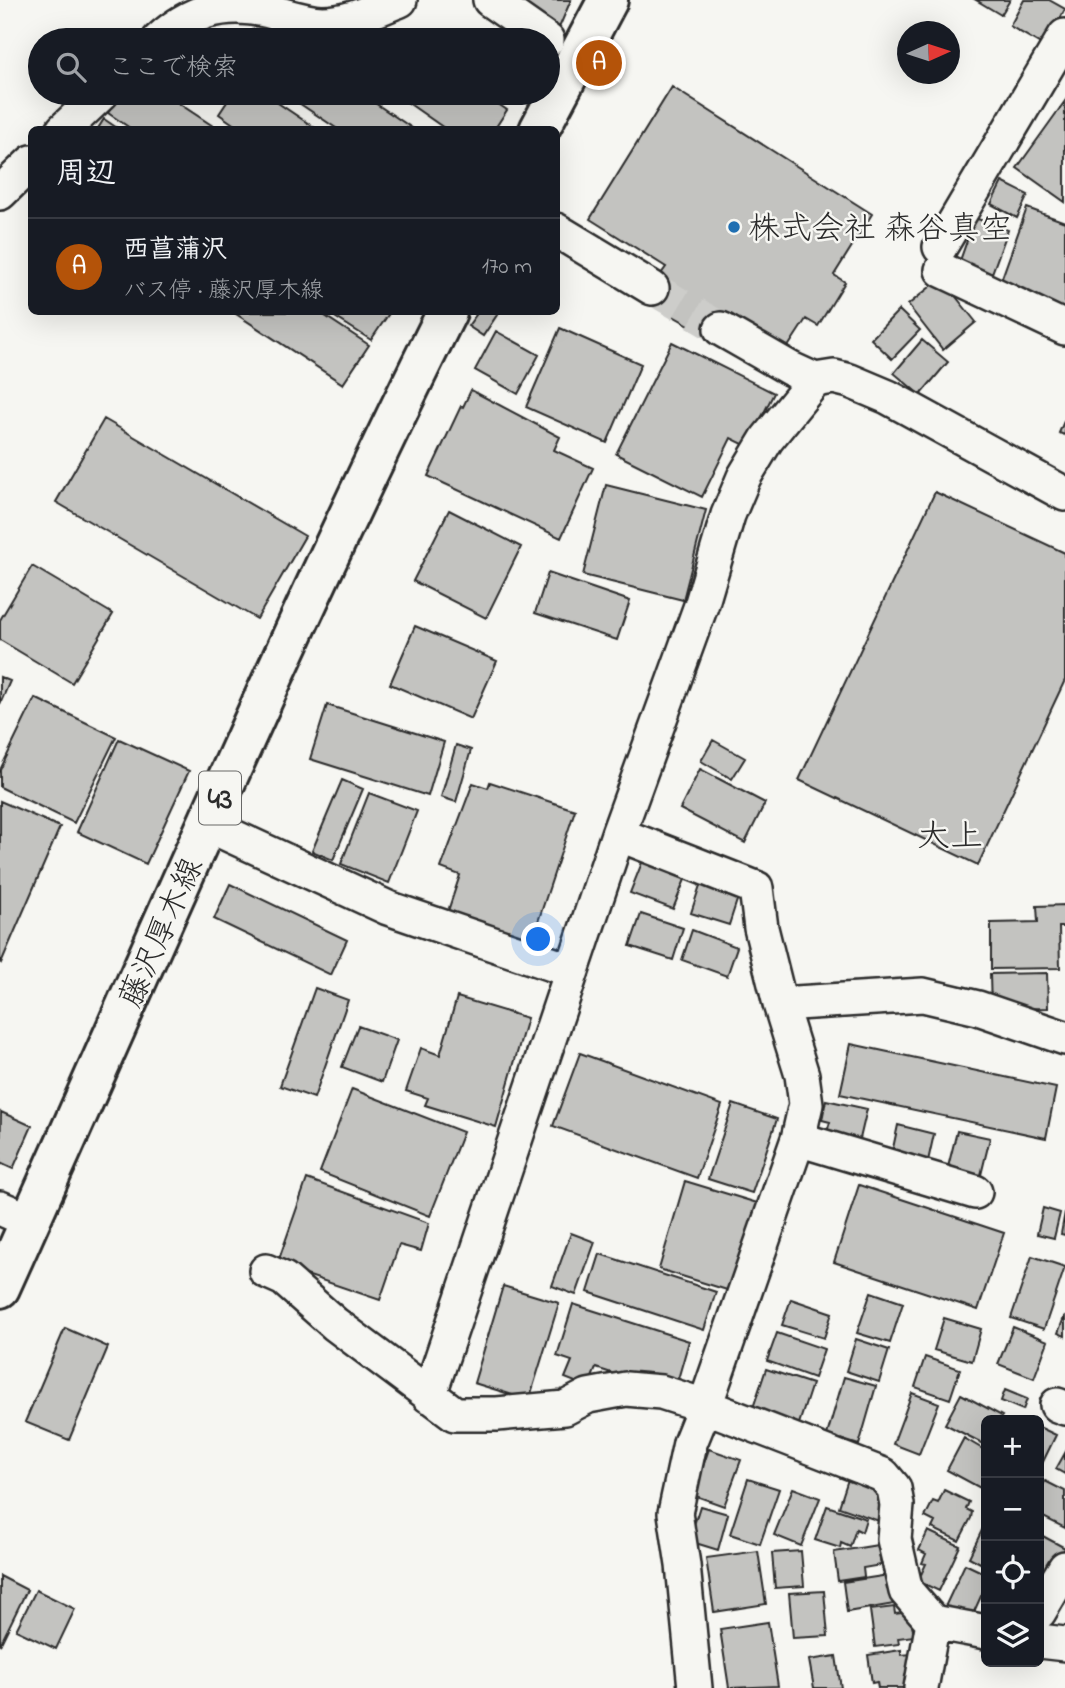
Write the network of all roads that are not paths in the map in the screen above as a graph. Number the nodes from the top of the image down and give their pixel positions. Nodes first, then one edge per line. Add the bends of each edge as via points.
1 (400, 0) edge
2 (490, 0) edge
3 (608, 0) edge
4 (174, 28) edge
5 (530, 28) edge
6 (1065, 36) edge
7 (560, 44) edge
8 (89, 105) edge
9 (544, 105) edge
10 (67, 126) edge
11 (540, 126) edge
12 (28, 166) edge
13 (0, 193) edge
14 (560, 232) edge
15 (652, 288) tunnel mouth
16 (446, 315) edge
17 (1065, 328) edge
18 (721, 329) tunnel mouth
19 (815, 380) junction
20 (1065, 494) edge
21 (208, 825) junction
22 (618, 834) junction
23 (572, 971) junction
24 (780, 1004) junction
25 (1065, 1038) edge
26 (798, 1139) junction
27 (975, 1192) dead end
28 (15, 1214) edge
29 (266, 1271) dead end
30 (0, 1288) edge
31 (429, 1396) junction
32 (705, 1406) junction
33 (1065, 1568) edge
34 (1044, 1604) edge
35 (933, 1622) junction
36 (981, 1631) edge
37 (1044, 1642) edge
38 (1065, 1644) edge
39 (695, 1688) edge
40 (921, 1688) edge

1 - 4 street via 348,21 323,23 240,7 190,16
2 - 5 street
3 - 7 main road
6 - 17 street via 941,259
8 - 10 street
9 - 11 main road
12 - 13 street
14 - 15 street
16 - 21 main road, 藤沢厚木線 / 43 via 354,502
18 - 19 street
19 - 20 street via 834,377 888,397
19 - 22 street via 767,439 727,515 702,603
21 - 23 street via 388,908
21 - 28 main road, 藤沢厚木線 / 43
22 - 23 street
22 - 24 street via 756,888
23 - 31 street
24 - 25 street via 923,995
24 - 26 street via 806,1104
26 - 27 street
26 - 32 street
28 - 30 main road, 藤沢厚木線 / 43
29 - 31 street via 284,1279
31 - 32 street via 456,1415 565,1408 588,1396 626,1389 661,1392
32 - 35 street via 883,1475 894,1488 894,1539 906,1591
32 - 39 street via 690,1443 675,1513
33 - 34 street
35 - 36 street
35 - 40 street
37 - 38 street

